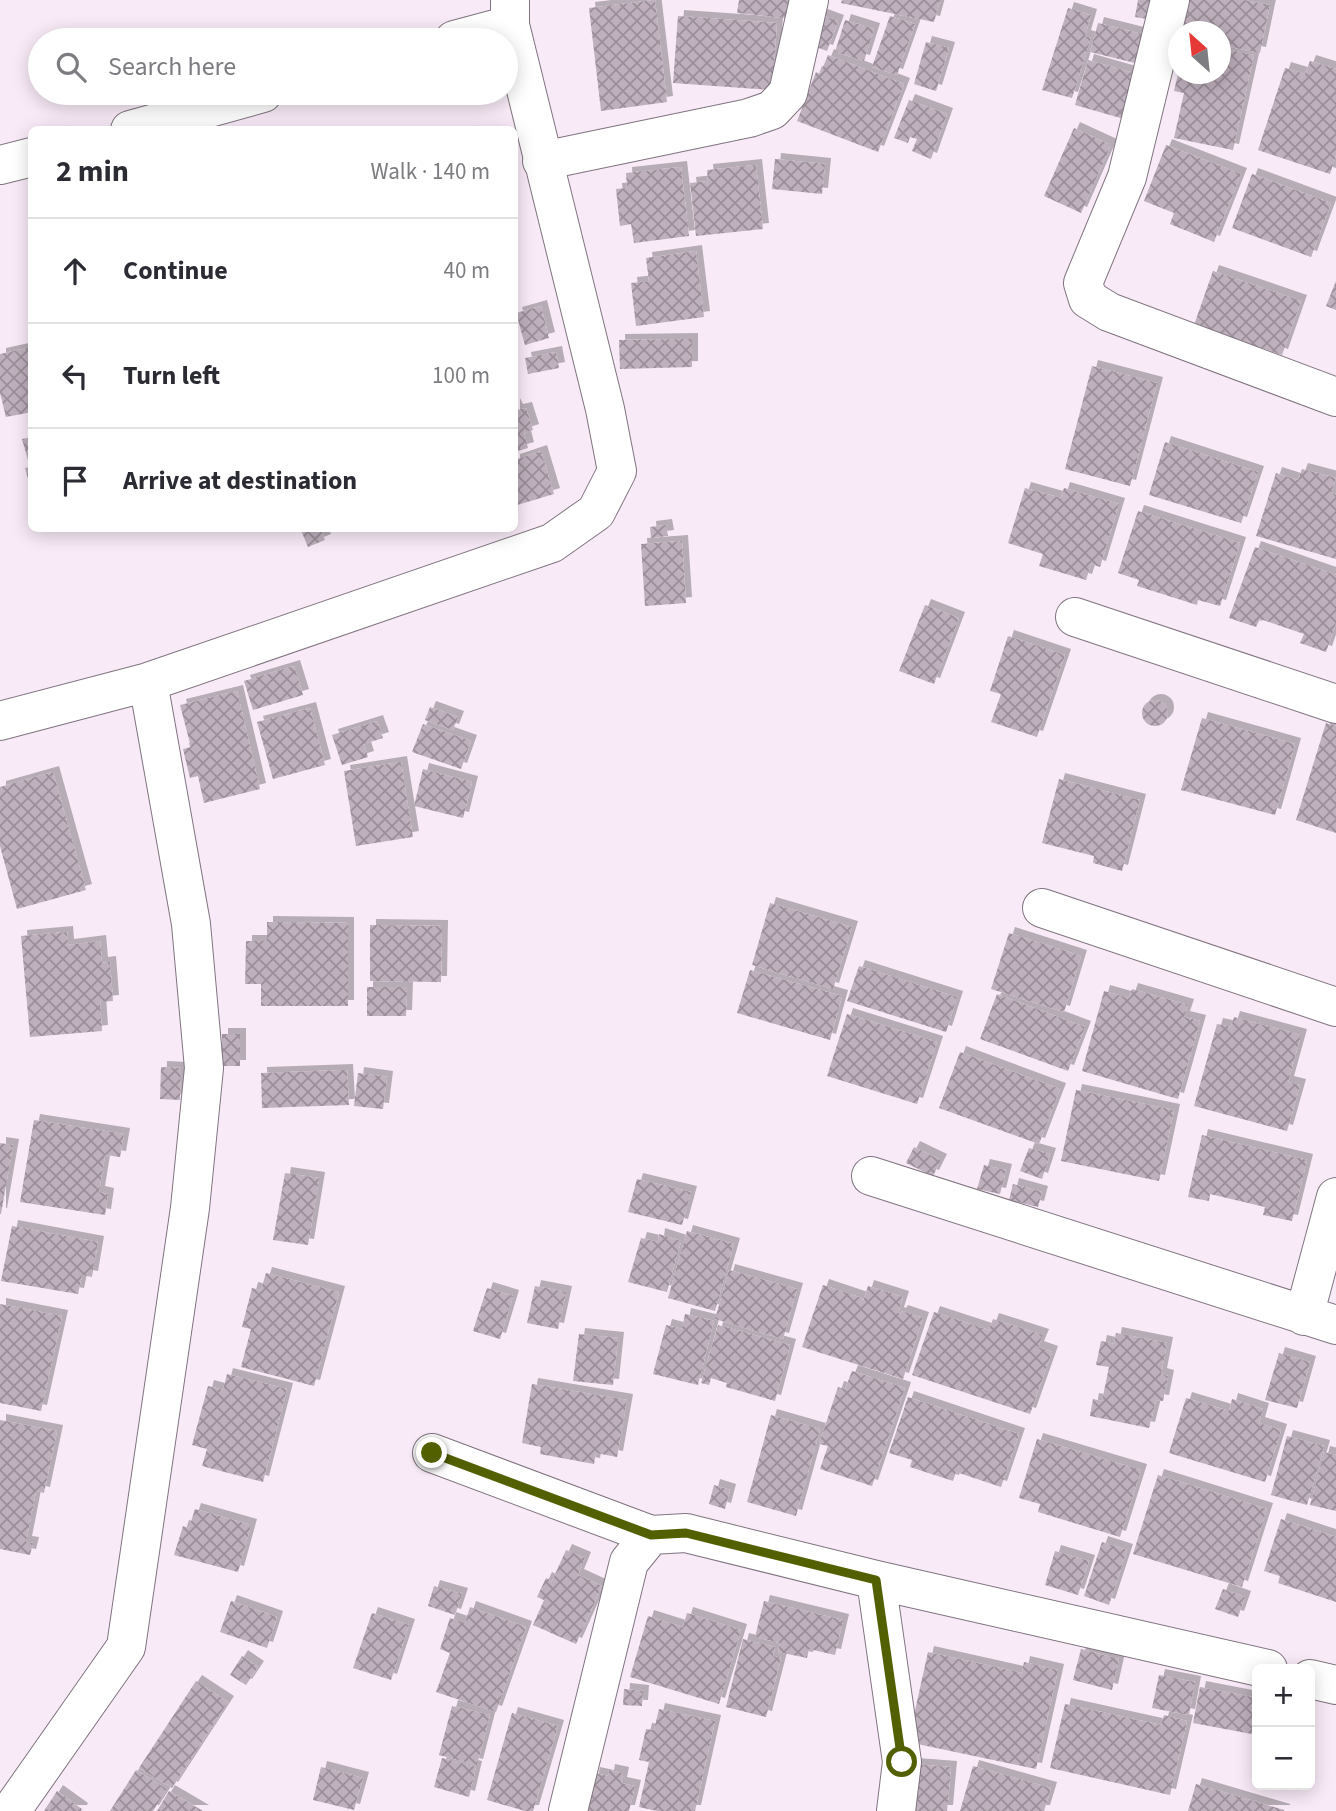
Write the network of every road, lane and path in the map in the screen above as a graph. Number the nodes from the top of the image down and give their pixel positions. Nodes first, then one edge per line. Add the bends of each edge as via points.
1 (809, 0) edge
2 (1170, 0) edge
3 (510, 12) edge
4 (478, 28) edge
5 (518, 49) edge
6 (220, 105) edge
7 (144, 126) edge
8 (28, 158) edge
9 (542, 161) junction
10 (0, 165) edge
11 (1336, 397) edge
12 (1076, 617) dead end
13 (148, 682) junction
14 (1336, 704) edge
15 (0, 721) edge
16 (1042, 908) dead end
17 (1336, 1007) edge
18 (871, 1176) dead end
19 (1336, 1197) edge
20 (1320, 1321) edge
21 (432, 1453) dead end
22 (651, 1535) junction
23 (876, 1580) junction
24 (1252, 1665) edge
25 (1315, 1680) edge
26 (1336, 1685) edge
27 (11, 1811) edge
28 (568, 1811) edge
29 (896, 1811) edge

1 - 9 street via 788,93 772,110
2 - 11 street via 1127,177 1083,283 1088,299 1108,312
3 - 4 street
5 - 9 street
6 - 7 street
8 - 10 street
9 - 13 street via 617,471 596,512 552,543
12 - 14 street
13 - 15 street
13 - 27 street via 191,924 204,1068 190,1208 126,1647
16 - 17 street
18 - 20 street
19 - 20 street
21 - 22 street
22 - 23 street via 686,1533
22 - 28 street via 629,1562
23 - 24 street
23 - 29 street via 902,1762
25 - 26 street

